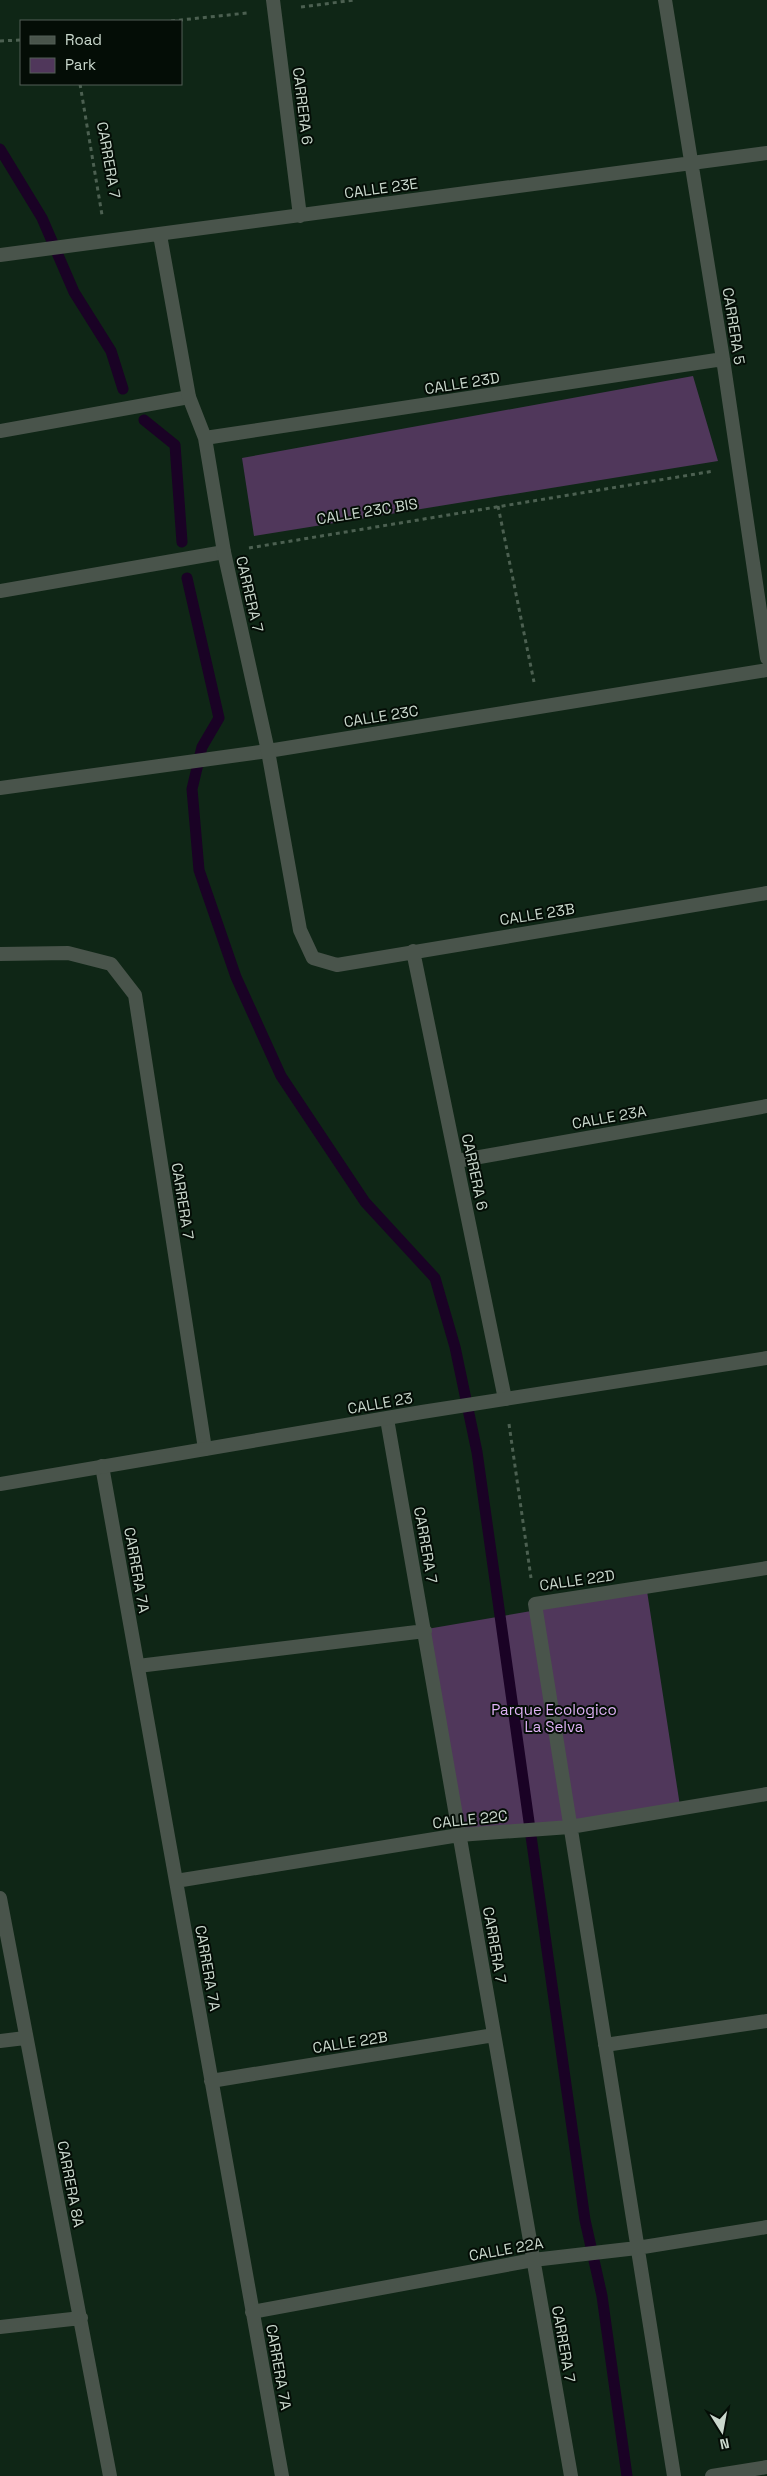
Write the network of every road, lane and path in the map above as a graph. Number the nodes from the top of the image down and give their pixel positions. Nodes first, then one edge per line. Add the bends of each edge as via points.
1 (273, 0) edge
2 (665, 0) edge
3 (20, 40) edge
4 (0, 41) edge
5 (80, 85) edge
6 (767, 153) edge
7 (691, 162) junction
8 (300, 216) junction
9 (160, 235) junction
10 (106, 241) junction
11 (0, 255) edge
12 (723, 359) junction
13 (189, 397) junction
14 (0, 431) edge
15 (205, 438) junction
16 (739, 467) junction
17 (498, 506) junction
18 (224, 552) junction
19 (0, 591) edge
20 (767, 658) edge
21 (767, 670) edge
22 (539, 707) junction
23 (268, 751) junction
24 (0, 788) edge
25 (767, 893) edge
26 (413, 951) junction
27 (0, 954) edge
28 (313, 958) joint
29 (767, 1106) edge
30 (457, 1161) junction
31 (767, 1358) edge
32 (506, 1399) junction
33 (387, 1419) junction
34 (205, 1449) junction
35 (102, 1466) junction
36 (0, 1484) edge
37 (767, 1568) edge
38 (535, 1604) junction
39 (425, 1631) junction
40 (138, 1666) junction
41 (767, 1794) edge
42 (570, 1827) junction
43 (459, 1834) junction
44 (176, 1881) junction
45 (0, 1898) edge
46 (767, 2021) edge
47 (494, 2035) junction
48 (25, 2038) junction
49 (0, 2041) edge
50 (605, 2045) junction
51 (211, 2081) junction
52 (767, 2227) edge
53 (637, 2248) junction
54 (533, 2260) junction
55 (252, 2312) junction
56 (81, 2318) junction
57 (0, 2327) edge
58 (767, 2467) edge
59 (110, 2476) edge
60 (282, 2476) edge
61 (571, 2476) edge
62 (674, 2476) edge
63 (712, 2476) edge

1 - 8 street, CARRERA 6
2 - 7 street, CARRERA 5
3 - 4 path
5 - 10 path, CARRERA 7
6 - 7 street, CALLE 23E
7 - 8 street, CALLE 23E
7 - 12 street, CARRERA 5
8 - 9 street, CALLE 23E
9 - 10 street, CALLE 23E
9 - 13 street, CARRERA 7
10 - 11 street, CALLE 23E
12 - 15 street, CALLE 23D
12 - 16 street, CARRERA 5
13 - 14 street
13 - 15 street, CARRERA 7
15 - 18 street, CARRERA 7
16 - 17 path, CALLE 23C BIS
16 - 20 street, CARRERA 5
17 - 18 path, CALLE 23C BIS
17 - 22 path
18 - 19 street
18 - 23 street, CARRERA 7
21 - 22 street, CALLE 23C
22 - 23 street, CALLE 23C
23 - 24 street, CALLE 23C
23 - 28 street, CARRERA 7 via 300,930
25 - 26 street, CALLE 23B
26 - 28 street, CALLE 23B via 337,965
26 - 30 street, CARRERA 6
27 - 34 street, CARRERA 7 via 68,953 111,964 135,995
29 - 30 street, CALLE 23A
30 - 32 street, CARRERA 6
31 - 32 street, CALLE 23
32 - 33 street, CALLE 23
32 - 38 path, CALLE 22D
33 - 34 street, CALLE 23
33 - 39 street, CARRERA 7
34 - 35 street, CALLE 23
35 - 36 street, CALLE 23
35 - 40 street, CARRERA 7A
37 - 38 street, CALLE 22D
38 - 42 street
39 - 40 street
39 - 43 street, CARRERA 7
40 - 44 street, CARRERA 7A
41 - 42 street, CALLE 22C
42 - 43 street, CALLE 22C
42 - 50 street
43 - 44 street, CALLE 22C
43 - 47 street, CARRERA 7
44 - 51 street, CARRERA 7A
45 - 48 street, CARRERA 8A
46 - 50 street
47 - 51 street, CALLE 22B
47 - 54 street, CARRERA 7
48 - 49 street
48 - 56 street, CARRERA 8A
50 - 53 street
51 - 55 street, CARRERA 7A
52 - 53 street, CALLE 22A
53 - 54 street, CALLE 22A
53 - 62 street
54 - 55 street, CALLE 22A
54 - 61 street, CARRERA 7
55 - 60 street, CARRERA 7A
56 - 57 street
56 - 59 street, CARRERA 8A
58 - 63 street

